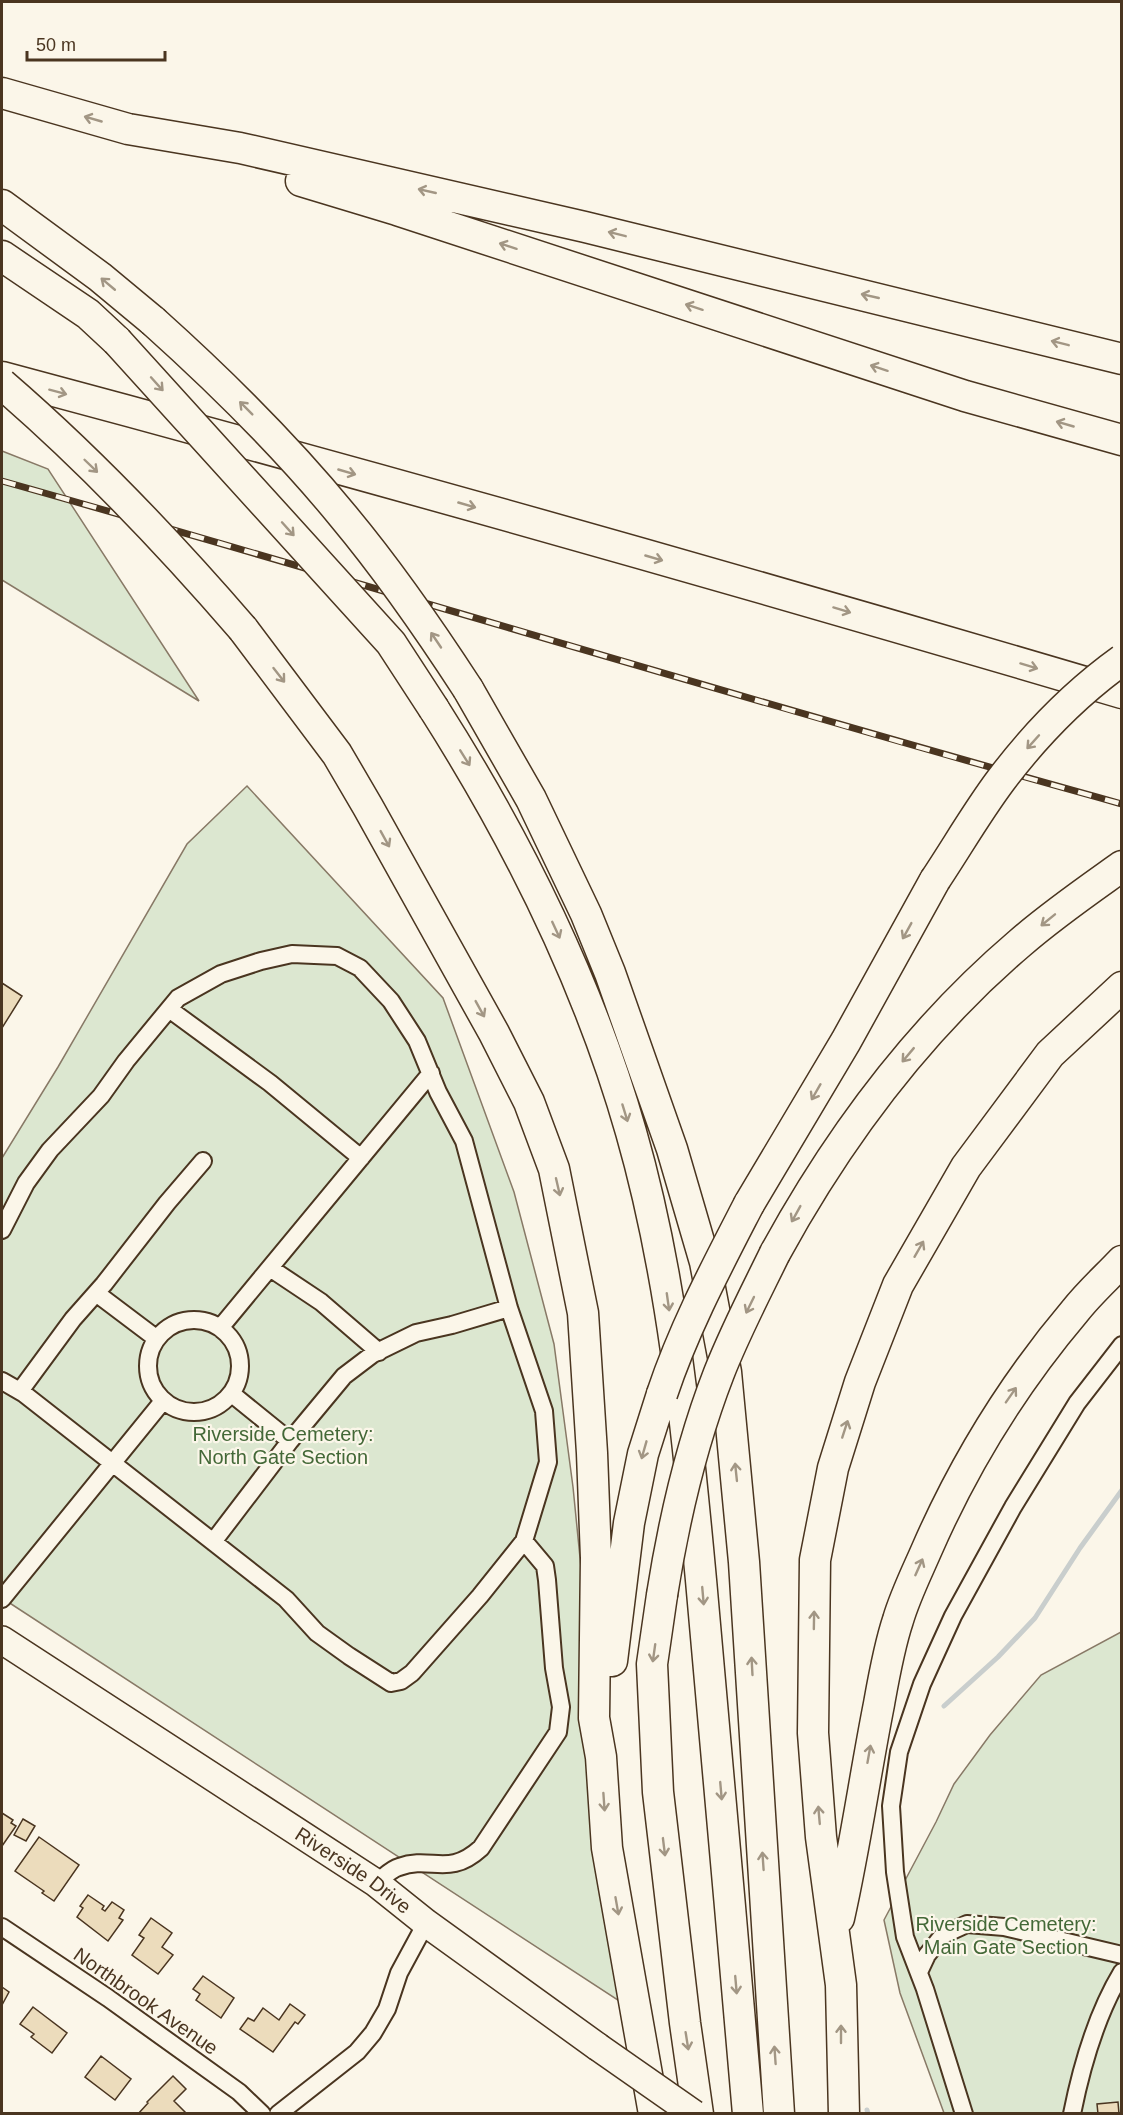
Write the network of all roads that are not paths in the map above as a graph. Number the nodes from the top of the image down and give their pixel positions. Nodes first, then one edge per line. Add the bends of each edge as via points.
1 (2, 93) edge
2 (128, 129) junction
3 (2, 205) edge
4 (2, 256) edge
5 (1122, 359) edge
6 (2, 377) edge
7 (2, 384) edge
8 (1122, 440) edge
9 (1122, 660) edge
10 (1122, 693) edge
11 (1122, 866) edge
12 (1122, 987) edge
13 (169, 1009) junction
14 (431, 1073) junction
15 (361, 1158) junction
16 (203, 1161) dead end
17 (2, 1230) edge
18 (1122, 1261) edge
19 (270, 1268) junction
20 (96, 1293) junction
21 (509, 1308) junction
22 (220, 1328) junction
23 (157, 1339) junction
24 (1122, 1345) edge
25 (379, 1352) junction
26 (2, 1381) edge
27 (20, 1391) junction
28 (232, 1394) junction
29 (163, 1401) junction
30 (290, 1441) junction
31 (112, 1462) junction
32 (524, 1541) junction
33 (213, 1542) junction
34 (2, 1599) edge
35 (2, 1640) edge
36 (601, 1757) junction
37 (376, 1884) junction
38 (426, 1923) junction
39 (2, 1927) edge
40 (836, 1936) junction
41 (1122, 1955) edge
42 (919, 1972) junction
43 (1122, 1972) edge
44 (261, 2114) edge
45 (278, 2114) edge
46 (654, 2114) edge
47 (696, 2114) edge
48 (748, 2114) edge
49 (779, 2114) edge
50 (844, 2114) edge
51 (964, 2114) edge
52 (1072, 2114) edge

2 -> 1 highway
5 -> 2 highway via 574,224 240,148
8 -> 2 highway via 965,396 397,210
49 -> 3 highway, bridge via 744,1562 726,1372 705,1262 672,1149 610,973 569,875 531,799 468,689 402,592 321,490 252,414 153,321
4 -> 48 highway, bridge via 88,314 117,341 391,643 503,823 562,944 610,1067 662,1259 683,1403
6 -> 10 highway via 820,604
7 -> 36 highway, bridge via 118,492 204,583 337,754 529,1102 554,1169 583,1313 596,1558 594,1718
9 -> 36 highway, bridge via 1084,691 1027,748 984,803 935,880 749,1204 708,1284 670,1370 643,1454 628,1523
11 -> 47 highway, bridge via 1012,950 956,1003 854,1123 775,1252 735,1335 705,1411 680,1497 652,1664 658,1792
40 -> 12 highway via 821,1837 813,1734 815,1560 833,1468 860,1382 898,1285 966,1167 1050,1054
13 - 14 street via 178,998 221,974 261,961 292,954 338,956 360,968 391,1001 417,1041
13 - 15 street via 270,1083
13 - 17 street via 101,1096 50,1150 26,1183
14 - 15 street
14 - 21 street via 464,1141
15 - 19 street
16 - 20 street
40 -> 18 highway via 884,1677 898,1620 915,1576 979,1444 1003,1406 1070,1317
19 - 22 street
19 - 25 street via 321,1302
20 - 23 street
20 - 27 street
21 - 25 street via 416,1333
21 - 32 street via 544,1412 548,1462
22 - 23 street via 208,1322 187,1321 167,1329
22 - 28 street via 231,1338 241,1366
23 - 29 street via 150,1351 149,1378
24 - 42 street via 1077,1403 953,1616 922,1684 898,1752 891,1806 895,1872 905,1937
25 - 30 street via 344,1376
26 - 27 street
27 - 31 street
28 - 29 street via 207,1411 191,1413
28 - 30 street
29 - 31 street
30 - 33 street
31 - 33 street
31 - 34 street
32 - 33 street via 412,1673 391,1683 317,1633 286,1599
32 - 37 street via 545,1566 561,1707 558,1732 481,1848 469,1859 452,1864 398,1867
35 - 37 main road, Riverside Drive
36 -> 46 highway via 608,1848
37 - 38 main road, Riverside Drive
38 - 45 street via 373,2033 357,2052
38 - 47 main road, Riverside Drive, bridge
39 - 44 street, Northbrook Avenue via 239,2092
50 -> 40 highway
41 - 42 street via 1004,1927 967,1923 943,1935 927,1954
42 - 51 street
43 - 52 street via 1108,1995 1090,2044

